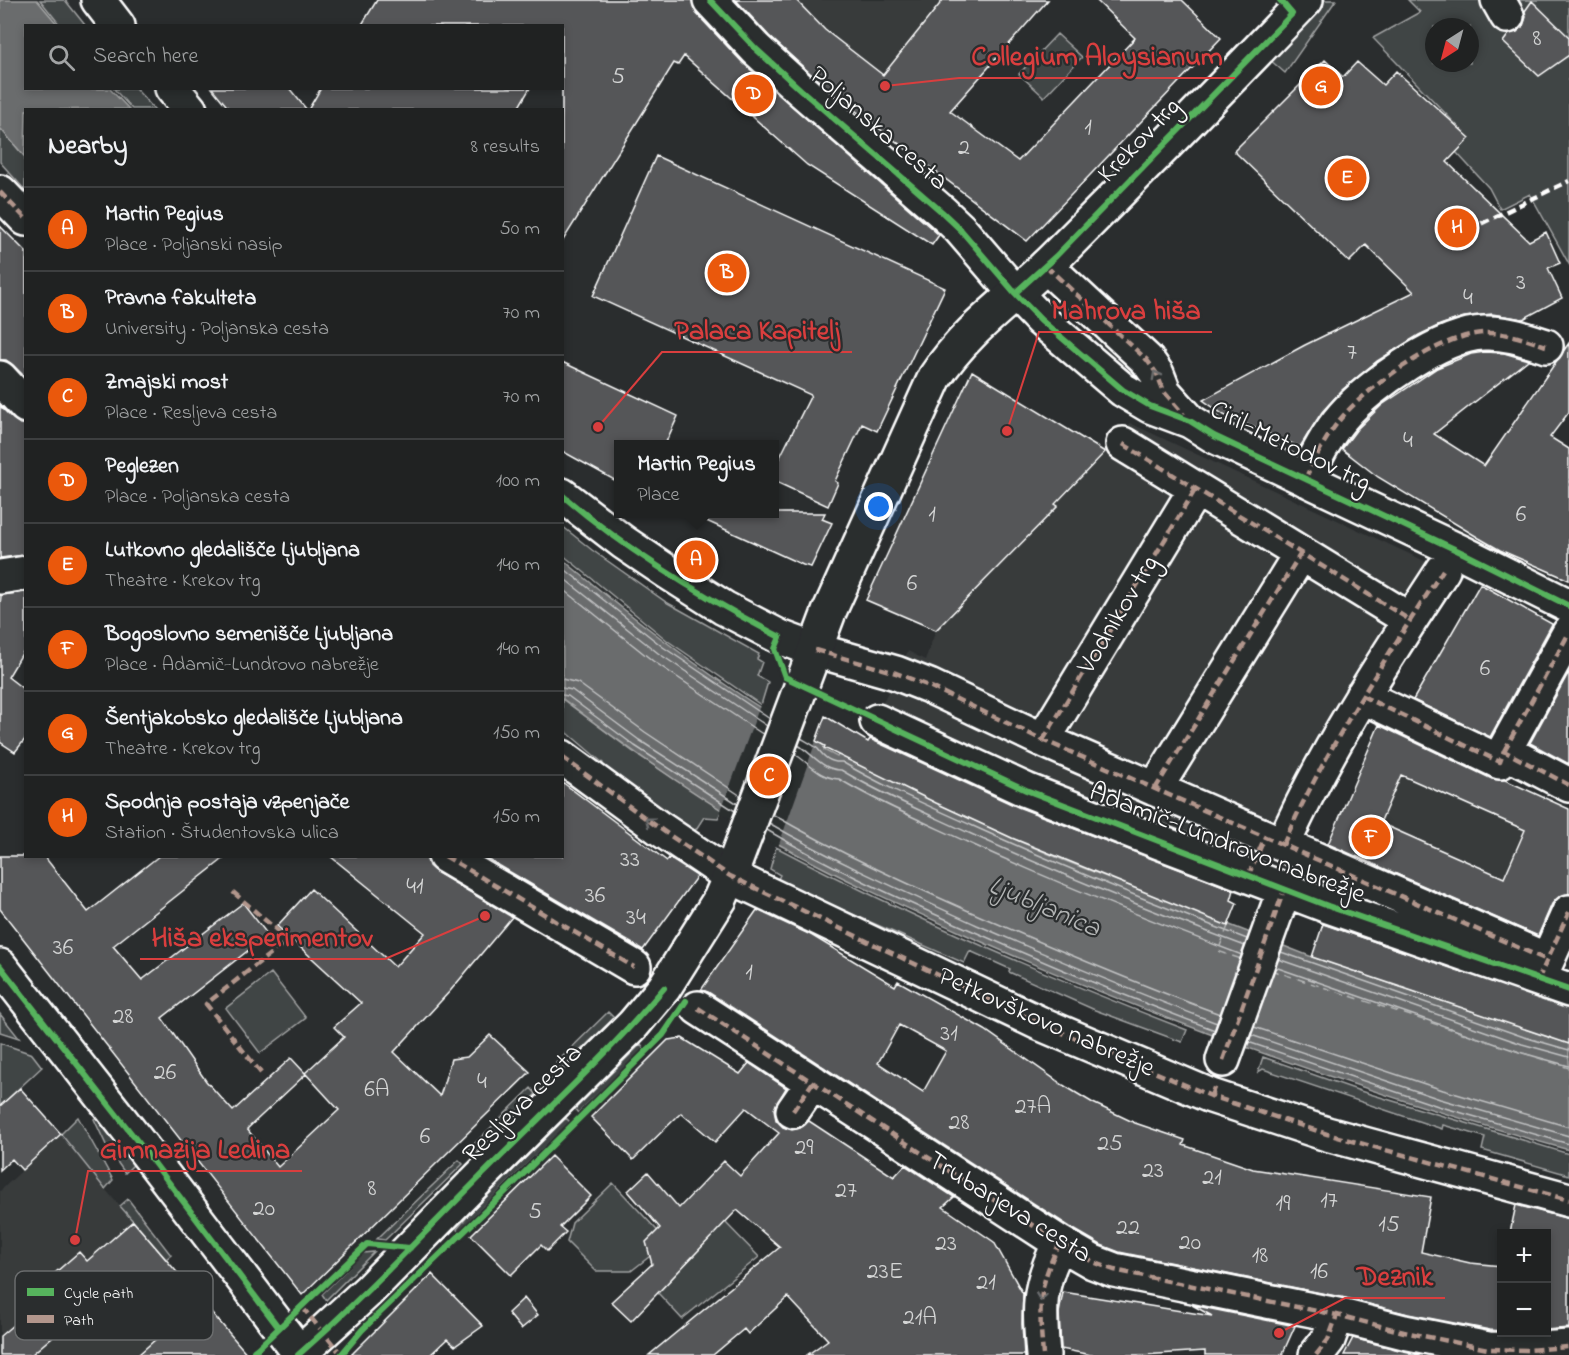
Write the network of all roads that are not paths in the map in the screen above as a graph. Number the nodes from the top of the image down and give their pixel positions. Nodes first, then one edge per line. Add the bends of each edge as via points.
1 (98, 0) edge
2 (710, 0) edge
3 (1293, 5) edge
4 (116, 24) edge
5 (174, 90) edge
6 (188, 108) edge
7 (0, 192) edge
8 (24, 217) edge
9 (1046, 266) junction
10 (1015, 293) junction
11 (1546, 346) dead end
12 (0, 378) edge
13 (24, 404) edge
14 (1190, 421) junction
15 (1122, 444) dead end
16 (1305, 479) junction
17 (1195, 490) junction
18 (564, 497) edge
19 (1301, 553) junction
20 (1454, 562) junction
21 (24, 573) edge
22 (0, 577) edge
23 (1569, 606) edge
24 (1410, 620) junction
25 (1569, 633) edge
26 (815, 650) junction
27 (1362, 696) junction
28 (877, 721) dead end
29 (1043, 740) junction
30 (1504, 752) junction
31 (564, 757) edge
32 (1569, 785) edge
33 (1155, 789) junction
34 (1274, 841) junction
35 (448, 858) edge
36 (735, 864) junction
37 (1248, 876) junction
38 (1284, 890) junction
39 (1569, 912) edge
40 (0, 966) edge
41 (634, 967) dead end
42 (1543, 970) junction
43 (1569, 990) edge
44 (698, 1008) dead end
45 (1216, 1080) junction
46 (813, 1082) junction
47 (793, 1111) dead end
48 (1569, 1200) edge
49 (1060, 1243) junction
50 (1337, 1315) junction
51 (1569, 1347) edge
52 (299, 1354) edge
53 (1043, 1355) edge
54 (1316, 1355) edge

1 - 4 street
2 - 10 street, Poljanska cesta via 756,49 960,229
3 - 9 street, Krekov trg
5 - 6 street
7 - 8 street
9 - 10 street, Krekov trg
14 -> 9 street, Ciril-Metodov trg via 1164,392 1147,360
10 - 14 street, Ciril-Metodov trg via 1123,390 1150,406
10 - 26 street, Krekov trg via 971,331 935,376
11 - 16 street via 1501,333 1460,337 1440,345 1361,398 1325,441
12 - 13 street
14 - 16 street, Ciril-Metodov trg
15 - 17 street
16 - 20 street, Ciril-Metodov trg
17 - 19 street
17 - 29 street, Vodnikov trg
18 - 26 street, Adamič-Lundrovo nabrežje via 623,542 724,608
19 - 24 street
19 - 33 street
20 - 23 street, Ciril-Metodov trg
20 - 24 street
21 - 22 street
24 - 27 street
25 - 30 street
26 - 29 street, Adamič-Lundrovo nabrežje via 907,678
26 - 36 street, Resljeva cesta
27 - 30 street via 1500,762
27 - 34 street via 1310,789
28 - 37 street, Adamič-Lundrovo nabrežje via 1026,790
29 - 33 street, Adamič-Lundrovo nabrežje
30 - 32 street
36 -> 31 street, Petkovškovo nabrežje via 659,828
33 - 34 street, Adamič-Lundrovo nabrežje
34 - 37 street
34 - 42 street, Adamič-Lundrovo nabrežje
35 - 41 street
36 - 45 street, Petkovškovo nabrežje via 1039,1023
36 - 52 street, Resljeva cesta via 720,900 664,988 633,1025 368,1291
37 - 38 street, Adamič-Lundrovo nabrežje
38 - 42 street, Adamič-Lundrovo nabrežje
38 - 45 street
39 - 42 street
40 - 52 street
42 - 43 street, Adamič-Lundrovo nabrežje
44 - 46 street, Trubarjeva cesta
45 - 48 street, Petkovškovo nabrežje via 1327,1134
46 - 47 street
46 - 49 street, Trubarjeva cesta
49 - 50 street, Trubarjeva cesta via 1114,1270
49 -> 53 street via 1048,1265 1040,1299
50 - 51 street, Trubarjeva cesta via 1488,1349
50 - 54 street via 1328,1340

